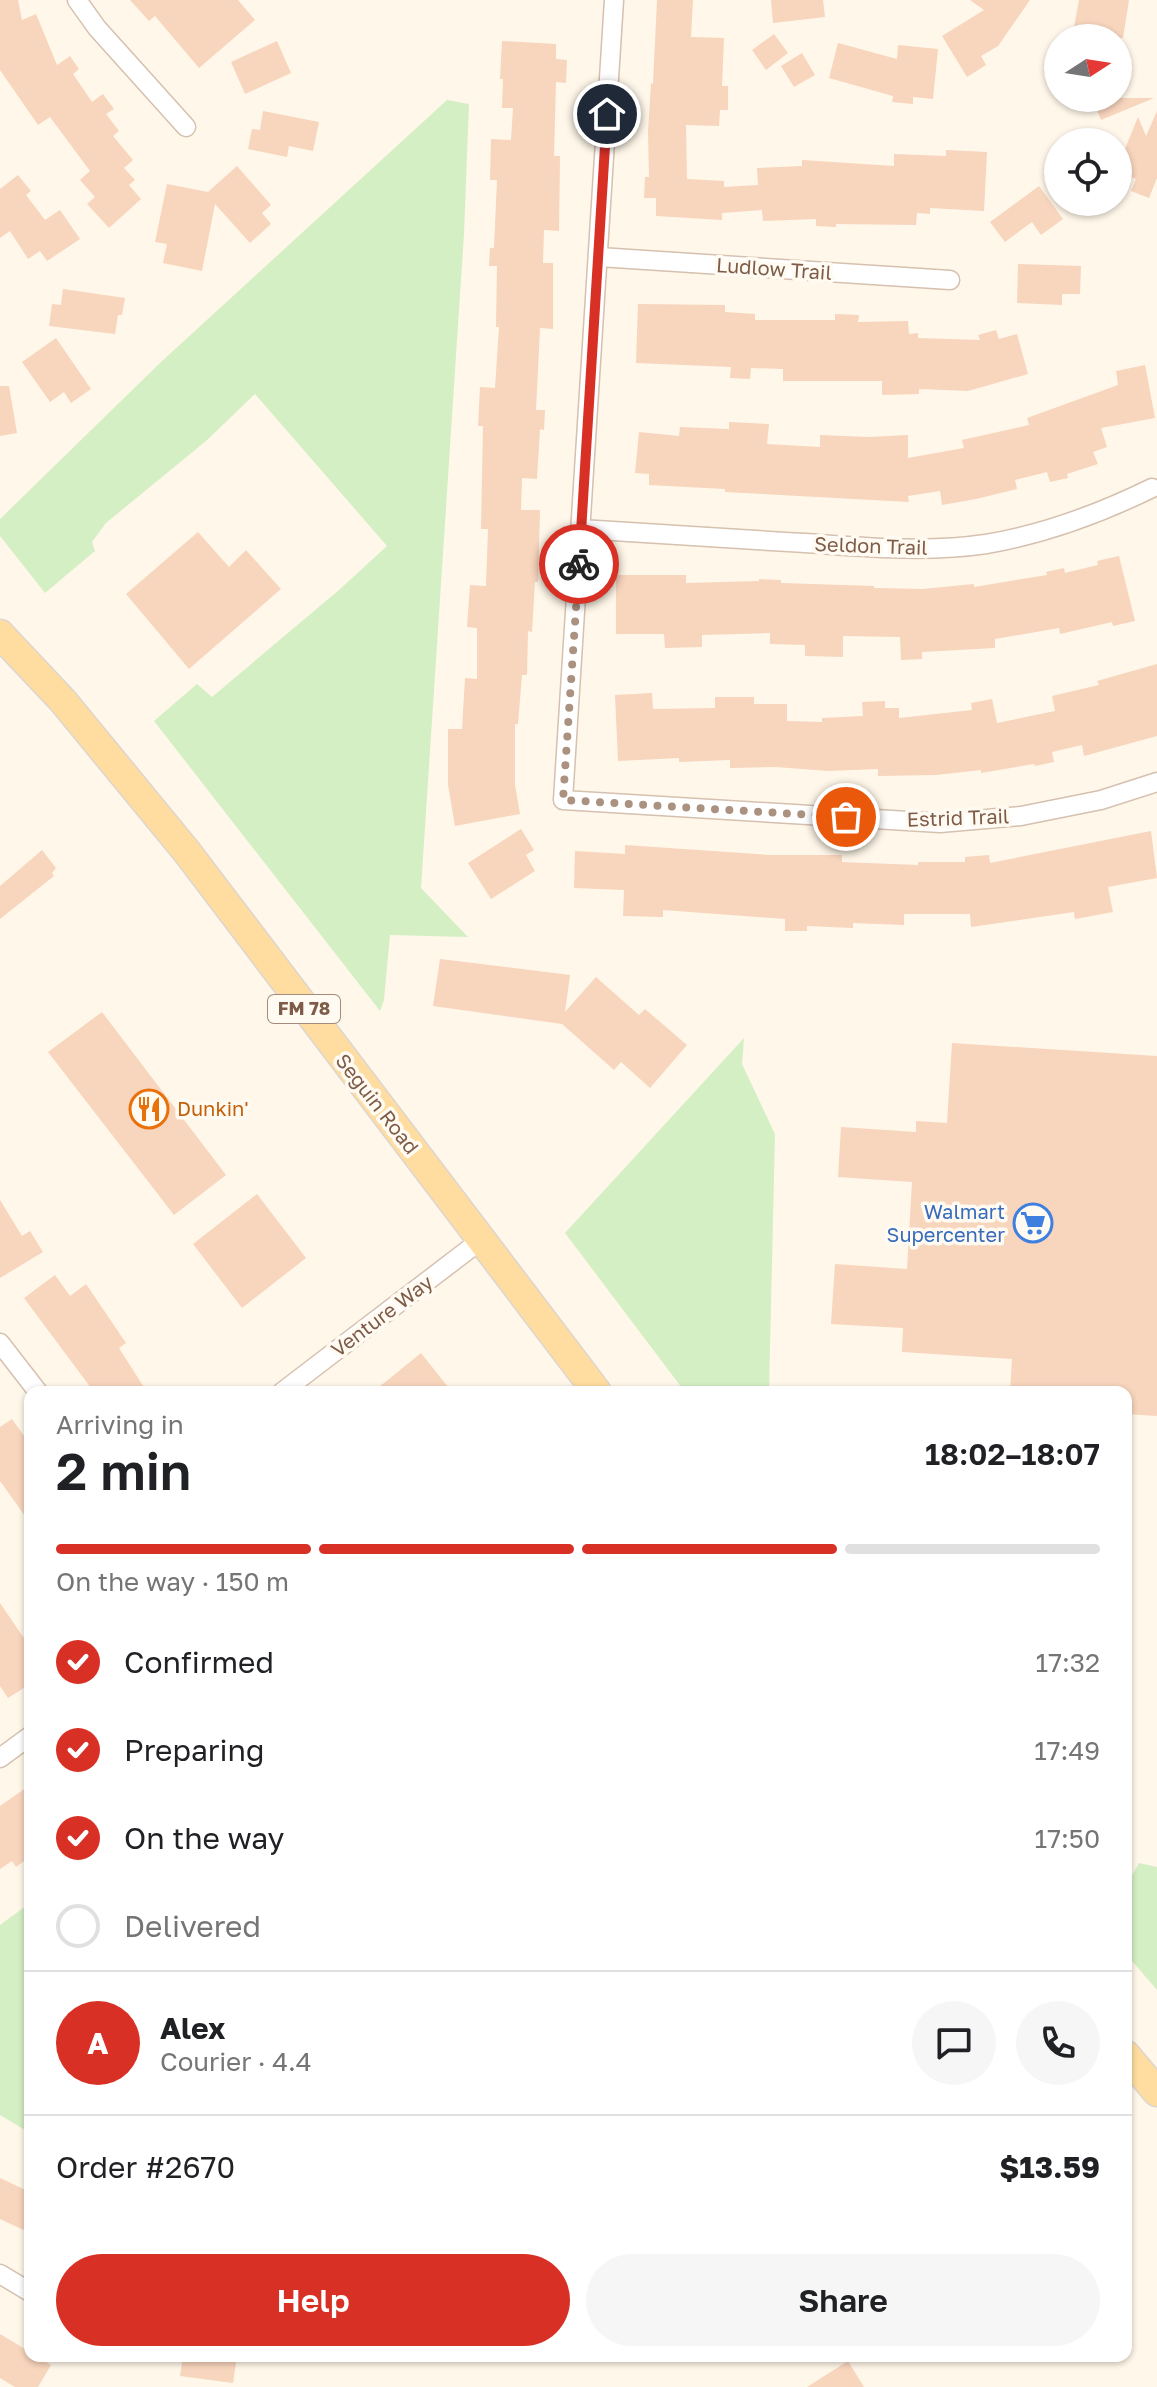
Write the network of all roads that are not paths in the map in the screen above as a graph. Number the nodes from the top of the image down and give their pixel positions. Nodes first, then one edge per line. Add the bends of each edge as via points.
1 (77, 0) edge
2 (614, 0) edge
3 (186, 127) dead end
4 (599, 257) junction
5 (950, 280) dead end
6 (1152, 488) dead end
7 (581, 529) junction
8 (0, 634) edge
9 (1157, 782) edge
10 (481, 1240) junction
11 (0, 1343) edge
12 (33, 1386) edge
13 (290, 1386) edge
14 (592, 1386) edge
15 (24, 1740) edge
16 (0, 1758) edge
17 (1132, 2062) edge
18 (1157, 2092) edge
19 (0, 2274) edge
20 (24, 2288) edge

1 - 3 street
2 - 4 street
4 - 5 street, Ludlow Trail
4 - 7 street
6 - 7 street, Seldon Trail via 1100,513 1037,533 932,549
7 - 9 street, Estrid Trail via 563,800 940,823 1021,816
8 - 10 main road, Seguin Road / FM 78 via 63,701 187,852
10 - 13 street, Venture Way
10 - 14 main road, Seguin Road / FM 78
11 - 12 street
15 - 16 street
17 - 18 main road
19 - 20 street

